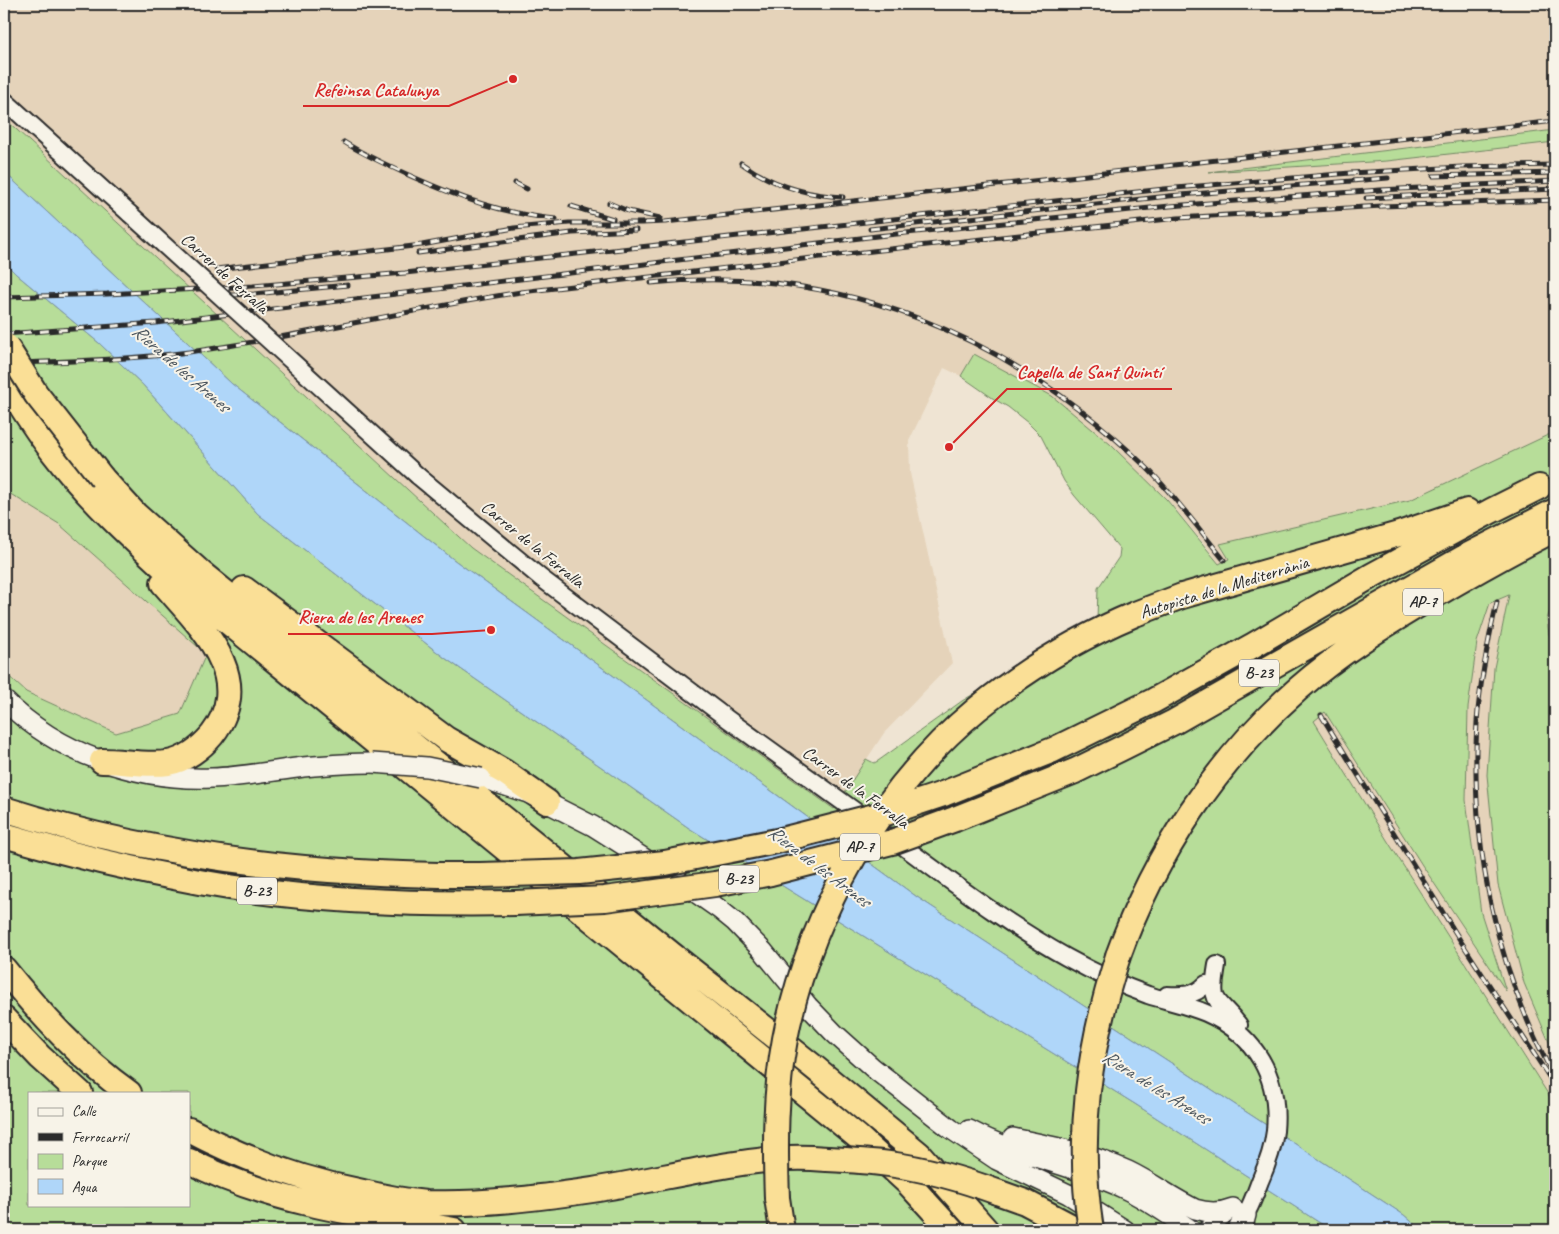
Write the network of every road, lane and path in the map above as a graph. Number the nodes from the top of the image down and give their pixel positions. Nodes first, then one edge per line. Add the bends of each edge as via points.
1 (4, 100) edge
2 (4, 341) edge
3 (4, 378) edge
4 (418, 476) joint
5 (1547, 484) edge
6 (1555, 511) edge
7 (133, 524) junction
8 (1555, 529) edge
9 (4, 700) edge
10 (102, 761) junction
11 (547, 802) junction
12 (4, 809) edge
13 (4, 835) edge
14 (4, 969) edge
15 (1206, 984) junction
16 (1148, 994) junction
17 (1205, 1013) junction
18 (4, 1019) edge
19 (1258, 1054) junction
20 (904, 1091) junction
21 (79, 1092) edge
22 (128, 1092) edge
23 (959, 1125) junction
24 (190, 1130) edge
25 (190, 1161) edge
26 (1240, 1215) edge
27 (454, 1230) edge
28 (782, 1230) edge
29 (951, 1230) edge
30 (986, 1230) edge
31 (1078, 1230) edge
32 (1091, 1230) edge
33 (1125, 1230) edge
34 (1191, 1230) edge
35 (1206, 1230) edge
36 (1233, 1230) edge

1 - 4 street, Carrer de Ferralla, bridge
2 - 7 highway, bridge via 36,394 102,478
3 - 7 highway via 29,419 73,478 107,514
4 - 16 street, Carrer de la Ferralla via 541,578 990,910 1101,976
5 - 12 highway, B-23, bridge via 1371,576 1153,701 1053,750 886,813 777,841 665,863 579,872 480,875 360,873 268,865 162,849 52,824
5 - 28 highway, Autopista de la Mediterrània / AP-7, bridge via 1399,534 1213,587 1135,614 1062,650 1017,679 950,734 901,788 855,855 830,904 802,972 785,1039 776,1118 777,1198
6 - 13 highway, B-23, bridge via 1465,557 1174,722 1075,771 892,842 771,873 605,899 516,903 392,902 337,899 199,882 120,866
7 - 10 highway via 221,658 228,692 222,720 213,733 180,760 166,763
7 - 11 highway via 243,588 446,739
7 - 29 highway via 184,586 844,1125 908,1183
7 - 30 highway via 214,584 919,1154
8 - 32 highway, AP-7, bridge via 1379,629 1321,670 1256,730 1185,821 1152,876 1127,930 1102,1008 1089,1082 1085,1148
9 - 10 main road via 55,739
10 - 11 main road, bridge via 146,774 190,778 233,777 372,762 427,766 522,790
11 - 20 main road via 593,826 719,909 763,951 834,1033
14 - 22 highway via 77,1052
15 - 16 street via 1189,995
15 - 17 street via 1201,1000
15 - 19 street via 1217,964 1214,997 1235,1020
16 - 17 street, Carrer de la Ferralla
17 - 19 street, Carrer de la Ferralla via 1233,1028
18 - 21 highway
19 - 26 street, Carrer de la Ferralla via 1272,1086 1276,1117 1274,1140 1260,1180
20 - 23 main road
20 - 33 main road via 980,1149 1068,1194
23 - 26 main road via 1095,1158 1144,1180 1195,1209
23 - 34 main road via 1008,1148 1079,1170 1122,1188
24 - 31 highway, bridge via 260,1164 313,1181 424,1202 516,1199 592,1190 741,1163 791,1158 827,1159 889,1164 972,1183 1025,1202
25 - 27 highway via 241,1183 292,1199
26 - 35 street
26 - 36 street

